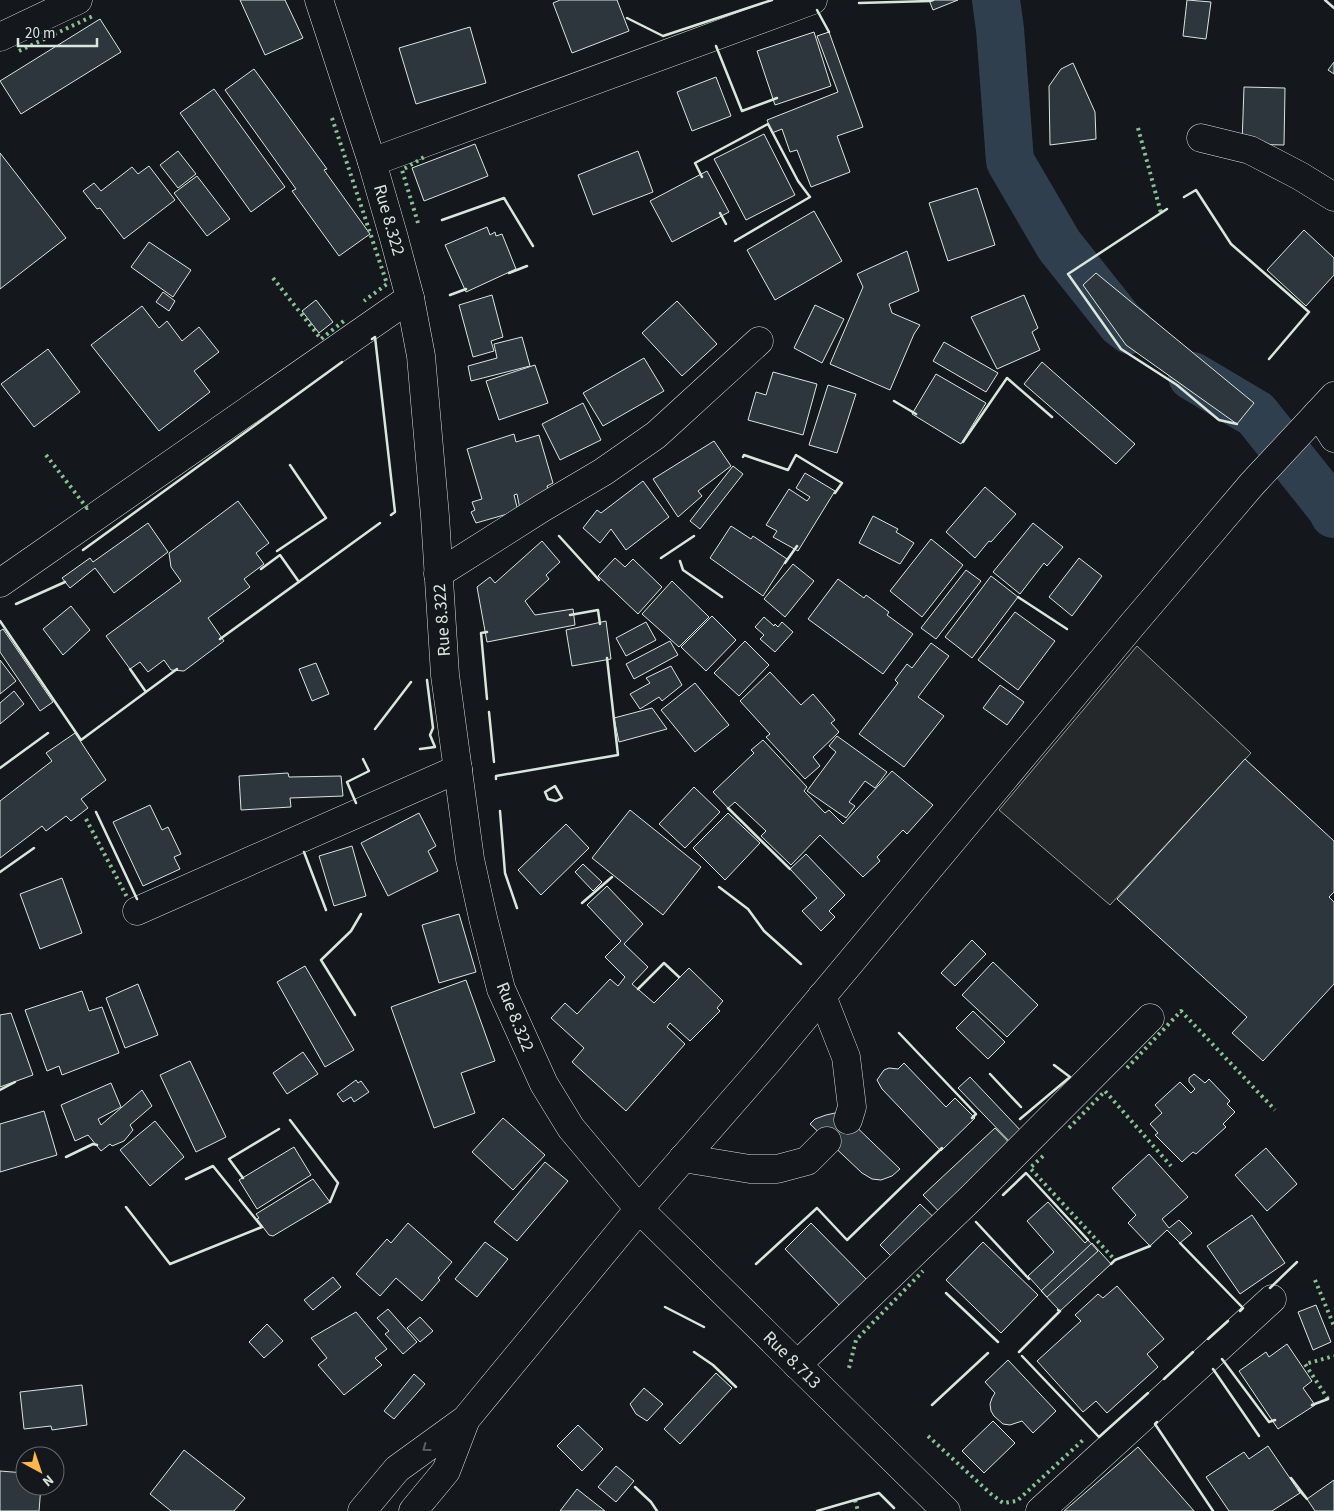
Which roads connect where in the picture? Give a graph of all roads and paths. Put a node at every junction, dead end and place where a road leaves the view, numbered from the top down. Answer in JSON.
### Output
{"nodes":[{"id":1,"x":78,"y":0,"type":"edge"},
{"id":2,"x":319,"y":0,"type":"edge"},
{"id":3,"x":813,"y":0,"type":"edge"},
{"id":4,"x":0,"y":37,"type":"edge"},
{"id":5,"x":1201,"y":138,"type":"dead end"},
{"id":6,"x":372,"y":162,"type":"junction"},
{"id":7,"x":1334,"y":197,"type":"edge"},
{"id":8,"x":410,"y":298,"type":"junction"},
{"id":9,"x":759,"y":341,"type":"dead end"},
{"id":10,"x":1326,"y":404,"type":"edge"},
{"id":11,"x":1334,"y":438,"type":"edge"},
{"id":12,"x":438,"y":574,"type":"junction"},
{"id":13,"x":0,"y":583,"type":"edge"},
{"id":14,"x":458,"y":769,"type":"junction"},
{"id":15,"x":137,"y":911,"type":"dead end"},
{"id":16,"x":822,"y":996,"type":"junction"},
{"id":17,"x":1150,"y":1018,"type":"dead end"},
{"id":18,"x":848,"y":1120,"type":"dead end"},
{"id":19,"x":827,"y":1141,"type":"dead end"},
{"id":20,"x":683,"y":1158,"type":"junction"},
{"id":21,"x":639,"y":1209,"type":"junction"},
{"id":22,"x":1272,"y":1299,"type":"dead end"},
{"id":23,"x":797,"y":1365,"type":"junction"},
{"id":24,"x":466,"y":1419,"type":"junction"},
{"id":25,"x":362,"y":1511,"type":"edge"},
{"id":26,"x":413,"y":1511,"type":"edge"},
{"id":27,"x":946,"y":1511,"type":"edge"},
{"id":28,"x":1040,"y":1511,"type":"edge"}],
"edges":[{"from":1,"to":4,"type":"main road"},
{"from":2,"to":6,"type":"main road","name":"Rue 8.322"},
{"from":3,"to":6,"type":"main road"},
{"from":5,"to":7,"type":"main road"},
{"from":6,"to":8,"type":"main road","name":"Rue 8.322"},
{"from":8,"to":12,"type":"main road","name":"Rue 8.322"},
{"from":8,"to":13,"type":"main road"},
{"from":9,"to":12,"type":"main road"},
{"from":10,"to":11,"type":"main road"},
{"from":10,"to":16,"type":"main road"},
{"from":12,"to":14,"type":"main road","name":"Rue 8.322"},
{"from":14,"to":15,"type":"main road"},
{"from":14,"to":21,"type":"main road","name":"Rue 8.322"},
{"from":16,"to":18,"type":"main road"},
{"from":16,"to":20,"type":"main road"},
{"from":17,"to":23,"type":"main road"},
{"from":19,"to":20,"type":"main road"},
{"from":20,"to":21,"type":"main road"},
{"from":21,"to":23,"type":"main road","name":"Rue 8.713"},
{"from":21,"to":24,"type":"main road"},
{"from":22,"to":28,"type":"main road"},
{"from":23,"to":27,"type":"main road","name":"Rue 8.713"},
{"from":24,"to":25,"type":"main road","one_way":true},
{"from":24,"to":26,"type":"main road"}]}
